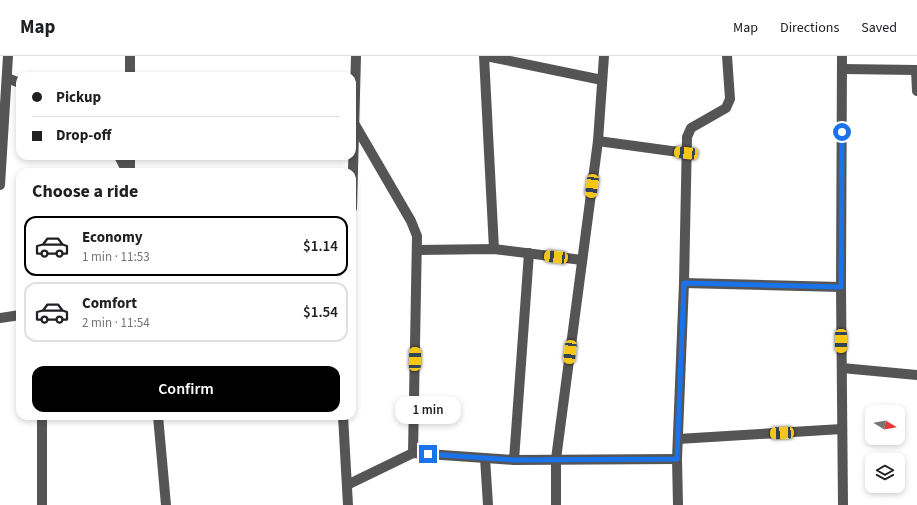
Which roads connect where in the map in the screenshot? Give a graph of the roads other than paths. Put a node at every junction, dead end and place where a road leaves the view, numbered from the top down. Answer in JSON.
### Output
{"nodes":[{"id":1,"x":8,"y":56,"type":"edge"},
{"id":2,"x":130,"y":56,"type":"edge"},
{"id":3,"x":356,"y":56,"type":"edge"},
{"id":4,"x":485,"y":56,"type":"edge"},
{"id":5,"x":604,"y":56,"type":"edge"},
{"id":6,"x":727,"y":56,"type":"edge"},
{"id":7,"x":842,"y":56,"type":"edge"},
{"id":8,"x":842,"y":69,"type":"junction"},
{"id":9,"x":917,"y":70,"type":"edge"},
{"id":10,"x":130,"y":72,"type":"edge"},
{"id":11,"x":356,"y":72,"type":"edge"},
{"id":12,"x":7,"y":78,"type":"junction"},
{"id":13,"x":602,"y":80,"type":"junction"},
{"id":14,"x":16,"y":82,"type":"edge"},
{"id":15,"x":917,"y":91,"type":"edge"},
{"id":16,"x":356,"y":127,"type":"edge"},
{"id":17,"x":598,"y":141,"type":"junction"},
{"id":18,"x":686,"y":153,"type":"junction"},
{"id":19,"x":0,"y":185,"type":"edge"},
{"id":20,"x":494,"y":249,"type":"junction"},
{"id":21,"x":418,"y":250,"type":"junction"},
{"id":22,"x":529,"y":253,"type":"junction"},
{"id":23,"x":582,"y":260,"type":"junction"},
{"id":24,"x":684,"y":283,"type":"junction"},
{"id":25,"x":841,"y":287,"type":"junction"},
{"id":26,"x":16,"y":316,"type":"edge"},
{"id":27,"x":0,"y":318,"type":"edge"},
{"id":28,"x":842,"y":368,"type":"junction"},
{"id":29,"x":917,"y":375,"type":"edge"},
{"id":30,"x":42,"y":420,"type":"edge"},
{"id":31,"x":158,"y":420,"type":"edge"},
{"id":32,"x":343,"y":420,"type":"edge"},
{"id":33,"x":842,"y":429,"type":"junction"},
{"id":34,"x":678,"y":439,"type":"junction"},
{"id":35,"x":413,"y":453,"type":"junction"},
{"id":36,"x":486,"y":458,"type":"junction"},
{"id":37,"x":677,"y":459,"type":"junction"},
{"id":38,"x":514,"y":460,"type":"junction"},
{"id":39,"x":556,"y":460,"type":"junction"},
{"id":40,"x":347,"y":485,"type":"junction"},
{"id":41,"x":42,"y":505,"type":"edge"},
{"id":42,"x":166,"y":505,"type":"edge"},
{"id":43,"x":348,"y":505,"type":"edge"},
{"id":44,"x":488,"y":505,"type":"edge"},
{"id":45,"x":556,"y":505,"type":"edge"},
{"id":46,"x":678,"y":505,"type":"edge"},
{"id":47,"x":843,"y":505,"type":"edge"}],
"edges":[{"from":1,"to":12,"type":"street"},
{"from":2,"to":10,"type":"street"},
{"from":3,"to":11,"type":"street"},
{"from":4,"to":13,"type":"street"},
{"from":4,"to":20,"type":"street"},
{"from":5,"to":13,"type":"street"},
{"from":6,"to":18,"type":"street"},
{"from":7,"to":8,"type":"street"},
{"from":8,"to":9,"type":"street"},
{"from":8,"to":25,"type":"street"},
{"from":9,"to":15,"type":"street"},
{"from":12,"to":14,"type":"street"},
{"from":12,"to":19,"type":"street"},
{"from":13,"to":17,"type":"street"},
{"from":16,"to":21,"type":"street"},
{"from":17,"to":18,"type":"street"},
{"from":17,"to":23,"type":"street"},
{"from":18,"to":24,"type":"street"},
{"from":20,"to":21,"type":"street"},
{"from":20,"to":22,"type":"street"},
{"from":21,"to":35,"type":"street"},
{"from":22,"to":23,"type":"street"},
{"from":22,"to":38,"type":"street"},
{"from":23,"to":39,"type":"street"},
{"from":24,"to":25,"type":"street"},
{"from":24,"to":34,"type":"street"},
{"from":25,"to":28,"type":"street"},
{"from":26,"to":27,"type":"street"},
{"from":28,"to":29,"type":"street"},
{"from":28,"to":33,"type":"street"},
{"from":30,"to":41,"type":"street"},
{"from":31,"to":42,"type":"street"},
{"from":32,"to":40,"type":"street"},
{"from":33,"to":34,"type":"street"},
{"from":33,"to":47,"type":"street"},
{"from":34,"to":37,"type":"street"},
{"from":35,"to":36,"type":"street"},
{"from":35,"to":40,"type":"street"},
{"from":36,"to":38,"type":"street"},
{"from":36,"to":44,"type":"street"},
{"from":37,"to":39,"type":"street"},
{"from":37,"to":46,"type":"street"},
{"from":38,"to":39,"type":"street"},
{"from":39,"to":45,"type":"street"},
{"from":40,"to":43,"type":"street"}]}
